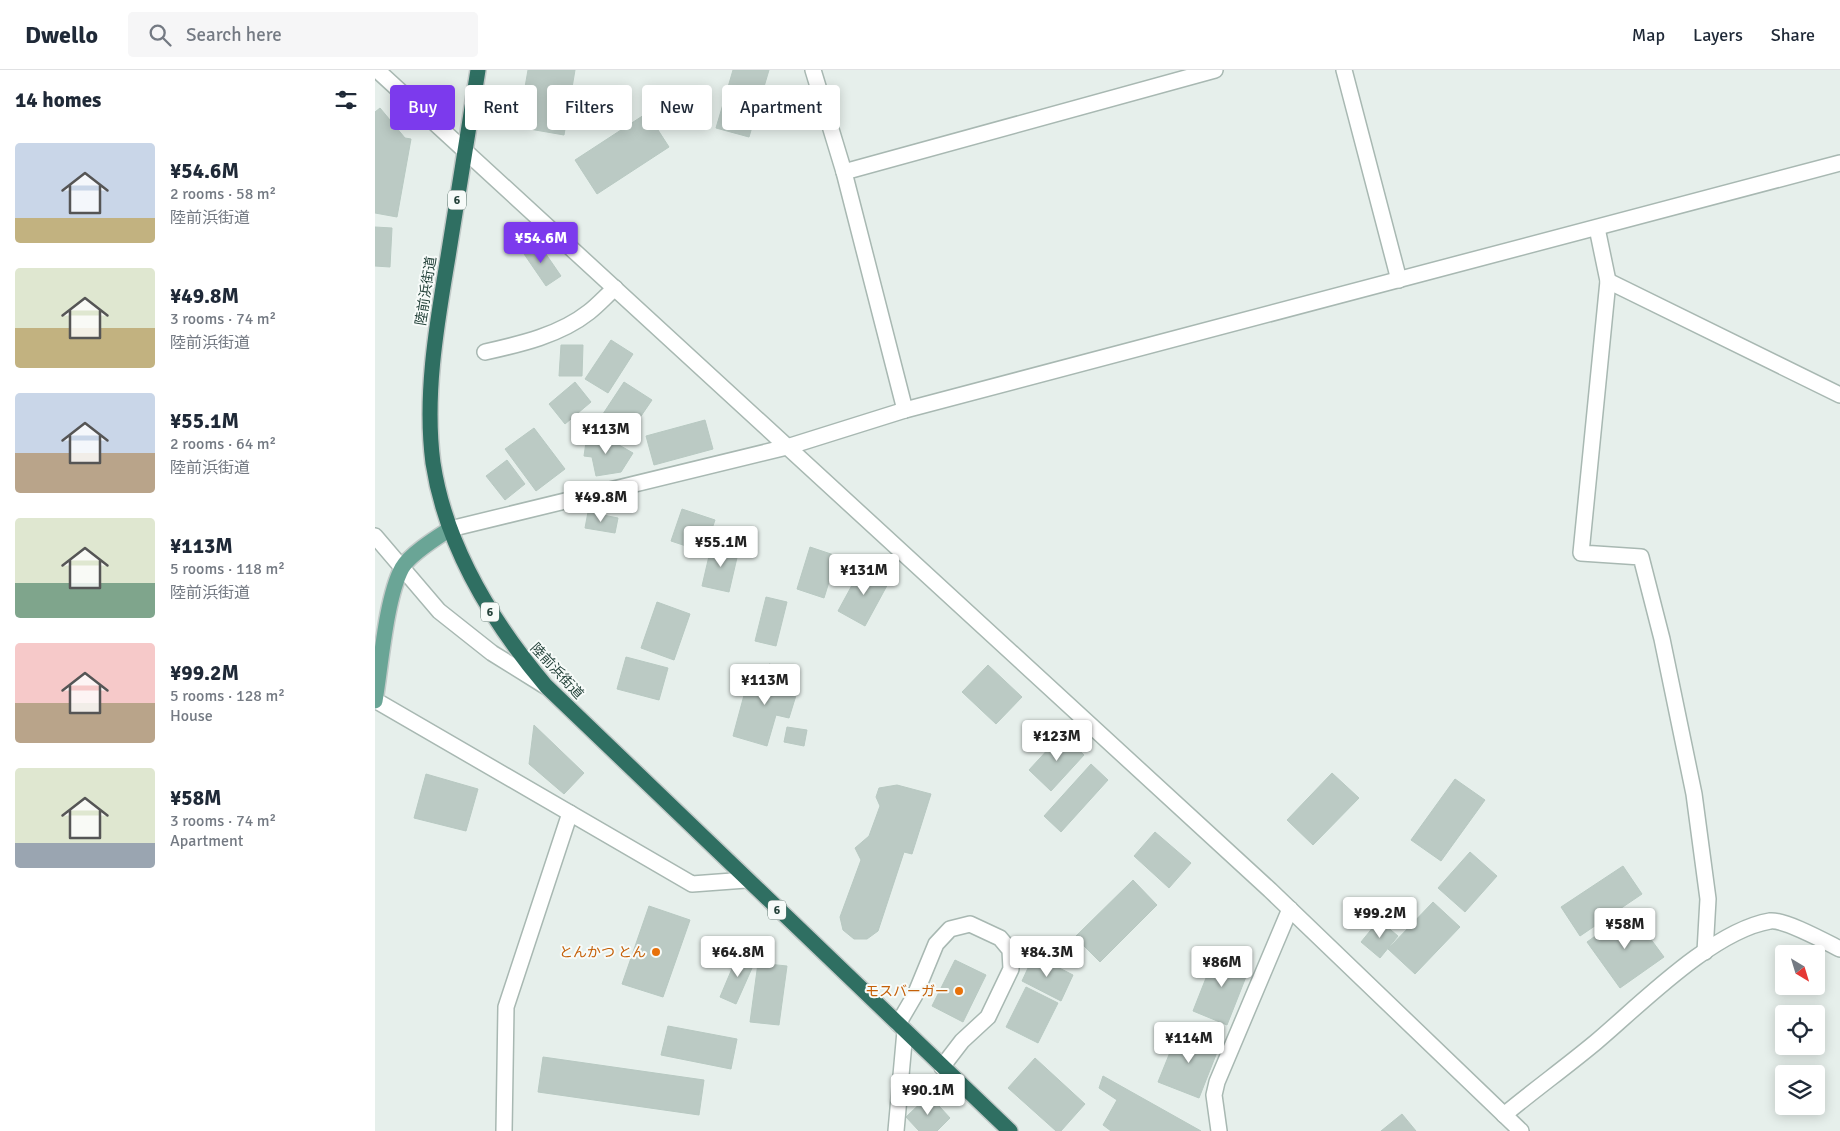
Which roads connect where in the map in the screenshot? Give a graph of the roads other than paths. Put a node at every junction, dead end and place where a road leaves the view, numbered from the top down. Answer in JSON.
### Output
{"nodes":[{"id":1,"x":377,"y":70,"type":"edge"},
{"id":2,"x":478,"y":70,"type":"edge"},
{"id":3,"x":813,"y":70,"type":"edge"},
{"id":4,"x":1215,"y":70,"type":"edge"},
{"id":5,"x":1343,"y":70,"type":"edge"},
{"id":6,"x":465,"y":150,"type":"junction"},
{"id":7,"x":1840,"y":163,"type":"edge"},
{"id":8,"x":844,"y":172,"type":"junction"},
{"id":9,"x":1597,"y":228,"type":"junction"},
{"id":10,"x":1399,"y":280,"type":"junction"},
{"id":11,"x":1608,"y":281,"type":"junction"},
{"id":12,"x":615,"y":288,"type":"junction"},
{"id":13,"x":485,"y":352,"type":"dead end"},
{"id":14,"x":1840,"y":395,"type":"edge"},
{"id":15,"x":905,"y":410,"type":"junction"},
{"id":16,"x":787,"y":447,"type":"junction"},
{"id":17,"x":450,"y":529,"type":"junction"},
{"id":18,"x":375,"y":536,"type":"edge"},
{"id":19,"x":403,"y":567,"type":"junction"},
{"id":20,"x":546,"y":686,"type":"junction"},
{"id":21,"x":375,"y":700,"type":"edge"},
{"id":22,"x":570,"y":813,"type":"junction"},
{"id":23,"x":746,"y":880,"type":"junction"},
{"id":24,"x":1290,"y":909,"type":"junction"},
{"id":25,"x":1840,"y":949,"type":"edge"},
{"id":26,"x":1705,"y":952,"type":"junction"},
{"id":27,"x":901,"y":1028,"type":"junction"},
{"id":28,"x":942,"y":1067,"type":"junction"},
{"id":29,"x":1503,"y":1115,"type":"junction"},
{"id":30,"x":504,"y":1131,"type":"edge"},
{"id":31,"x":895,"y":1131,"type":"edge"},
{"id":32,"x":1010,"y":1131,"type":"edge"},
{"id":33,"x":1219,"y":1131,"type":"edge"},
{"id":34,"x":1521,"y":1131,"type":"edge"}],
"edges":[{"from":1,"to":6,"type":"street"},
{"from":2,"to":6,"type":"highway","name":"陸前浜街道","number":"6"},
{"from":3,"to":8,"type":"street"},
{"from":4,"to":8,"type":"street"},
{"from":5,"to":10,"type":"street"},
{"from":6,"to":12,"type":"street"},
{"from":6,"to":17,"type":"highway","name":"陸前浜街道","number":"6"},
{"from":7,"to":9,"type":"street"},
{"from":8,"to":15,"type":"street"},
{"from":9,"to":10,"type":"street"},
{"from":9,"to":11,"type":"street"},
{"from":10,"to":15,"type":"street"},
{"from":11,"to":14,"type":"street"},
{"from":11,"to":26,"type":"street"},
{"from":12,"to":13,"type":"street"},
{"from":12,"to":16,"type":"street"},
{"from":15,"to":16,"type":"street"},
{"from":16,"to":17,"type":"street"},
{"from":16,"to":24,"type":"street"},
{"from":17,"to":19,"type":"main road"},
{"from":17,"to":20,"type":"highway","name":"陸前浜街道","number":"6"},
{"from":18,"to":19,"type":"street"},
{"from":19,"to":20,"type":"street"},
{"from":19,"to":21,"type":"main road"},
{"from":20,"to":23,"type":"highway","name":"陸前浜街道","number":"6"},
{"from":21,"to":22,"type":"street"},
{"from":22,"to":23,"type":"street"},
{"from":22,"to":30,"type":"street"},
{"from":23,"to":27,"type":"highway","name":"陸前浜街道","number":"6"},
{"from":24,"to":29,"type":"street"},
{"from":24,"to":33,"type":"street"},
{"from":25,"to":26,"type":"street"},
{"from":26,"to":29,"type":"street"},
{"from":27,"to":28,"type":"highway","name":"陸前浜街道","number":"6"},
{"from":27,"to":28,"type":"street"},
{"from":27,"to":31,"type":"street"},
{"from":28,"to":32,"type":"highway","name":"陸前浜街道","number":"6"},
{"from":29,"to":34,"type":"street"}]}
